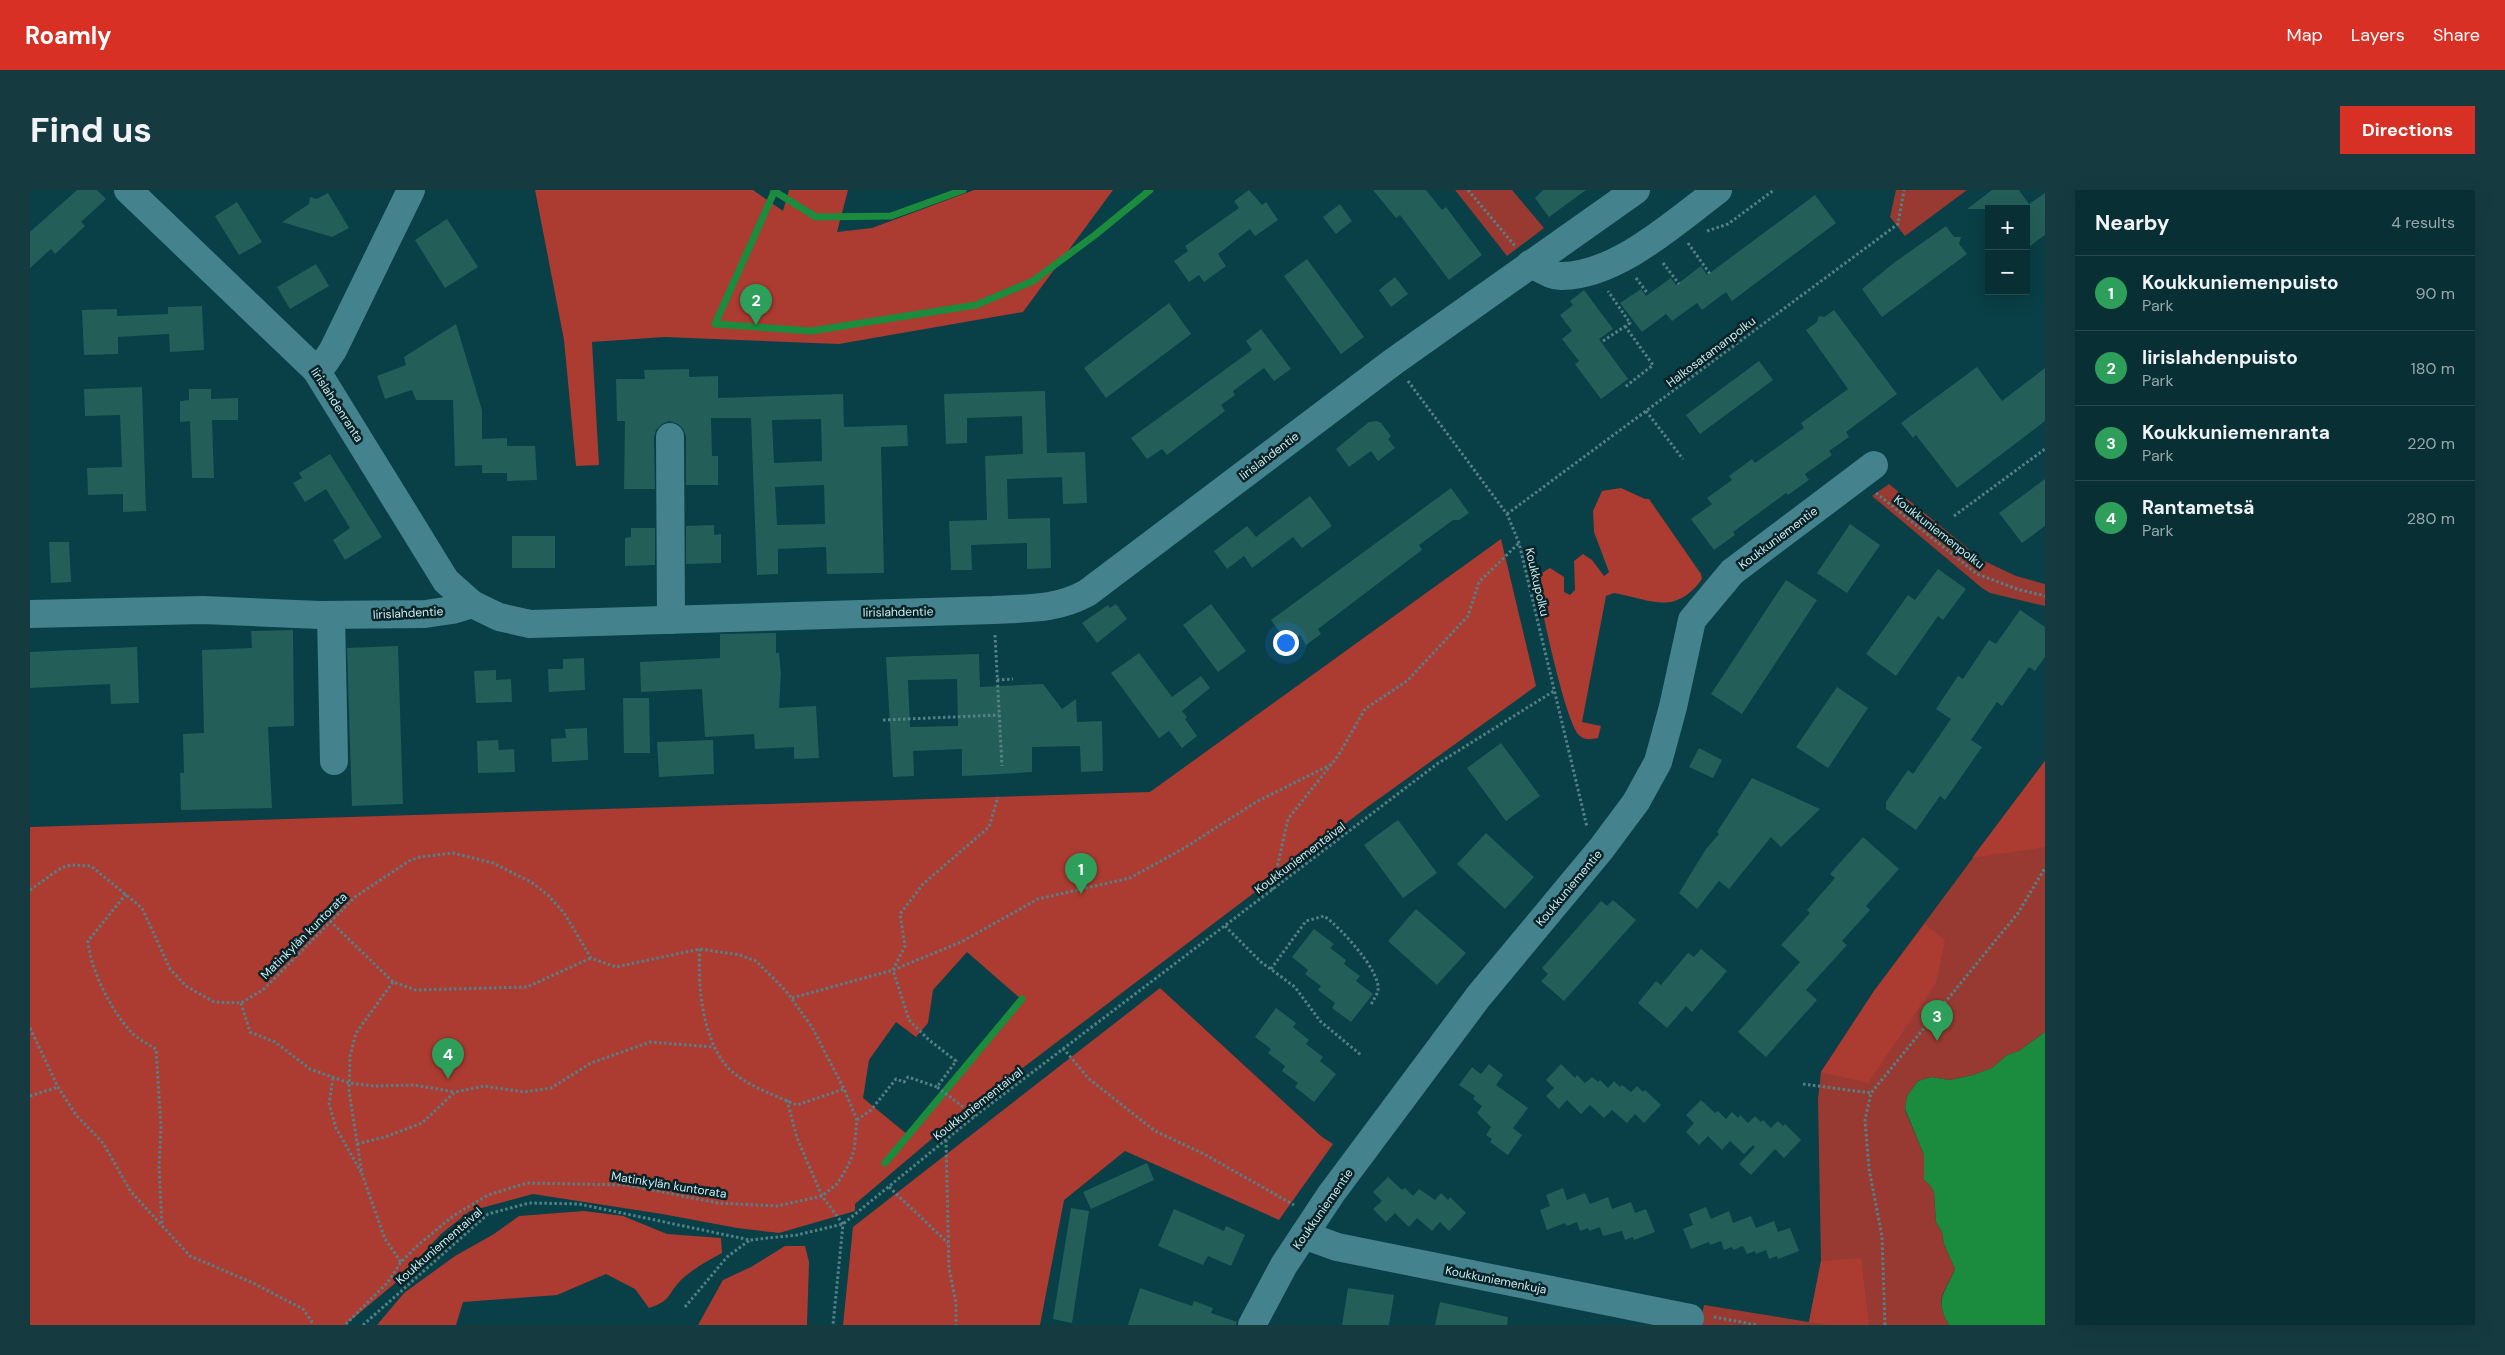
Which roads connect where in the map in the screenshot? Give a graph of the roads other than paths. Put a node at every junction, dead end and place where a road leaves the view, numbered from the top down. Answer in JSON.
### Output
{"nodes":[{"id":1,"x":128,"y":190,"type":"edge"},
{"id":2,"x":411,"y":190,"type":"edge"},
{"id":3,"x":1636,"y":190,"type":"edge"},
{"id":4,"x":1718,"y":190,"type":"edge"},
{"id":5,"x":1530,"y":264,"type":"junction"},
{"id":6,"x":316,"y":370,"type":"junction"},
{"id":7,"x":670,"y":436,"type":"dead end"},
{"id":8,"x":1866,"y":472,"type":"road end"},
{"id":9,"x":472,"y":604,"type":"junction"},
{"id":10,"x":30,"y":614,"type":"edge"},
{"id":11,"x":330,"y":615,"type":"junction"},
{"id":12,"x":671,"y":620,"type":"junction"},
{"id":13,"x":334,"y":761,"type":"dead end"},
{"id":14,"x":1304,"y":1235,"type":"junction"},
{"id":15,"x":1690,"y":1318,"type":"road end"},
{"id":16,"x":1252,"y":1325,"type":"edge"}],
"edges":[{"from":1,"to":6,"type":"street","name":"Iirislahdenranta"},
{"from":2,"to":6,"type":"street"},
{"from":3,"to":5,"type":"street","name":"Iirislahdentie"},
{"from":4,"to":5,"type":"street"},
{"from":5,"to":12,"type":"street","name":"Iirislahdentie"},
{"from":6,"to":9,"type":"street","name":"Iirislahdenranta"},
{"from":7,"to":12,"type":"street"},
{"from":8,"to":14,"type":"street","name":"Koukkuniementie"},
{"from":9,"to":11,"type":"street","name":"Iirislahdentie"},
{"from":9,"to":12,"type":"street","name":"Iirislahdentie"},
{"from":10,"to":11,"type":"street","name":"Iirislahdentie"},
{"from":11,"to":13,"type":"street"},
{"from":14,"to":15,"type":"street","name":"Koukkuniemenkuja"},
{"from":14,"to":16,"type":"street","name":"Koukkuniementie"}]}
